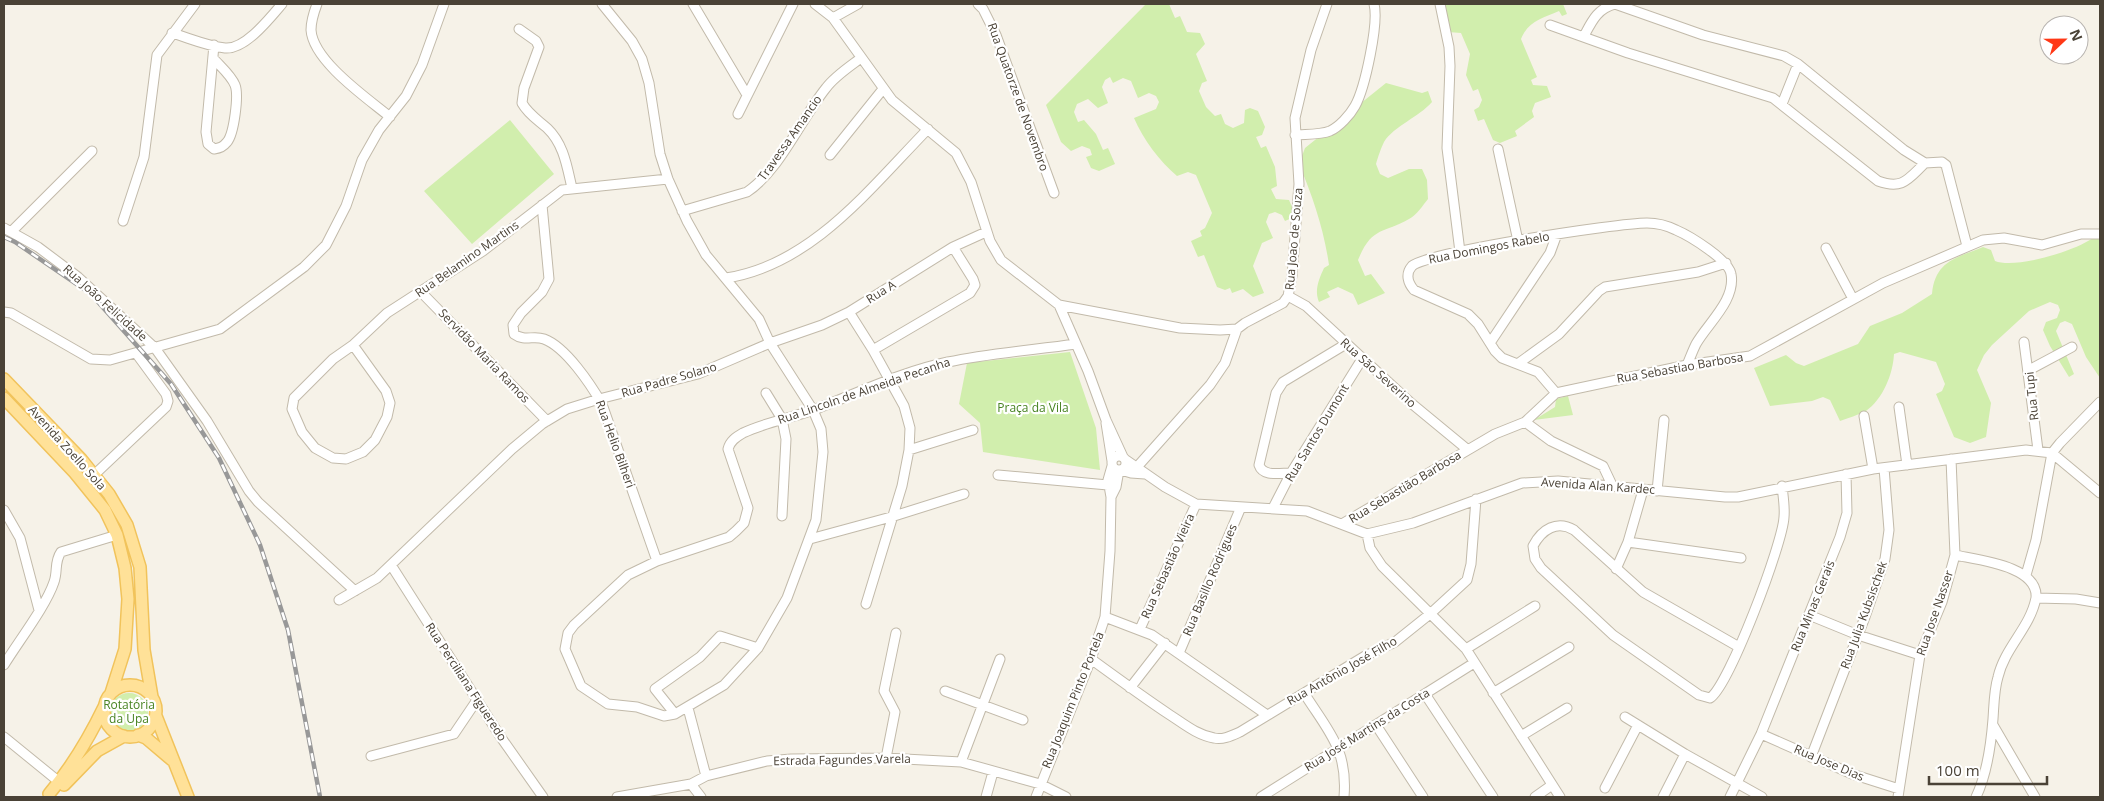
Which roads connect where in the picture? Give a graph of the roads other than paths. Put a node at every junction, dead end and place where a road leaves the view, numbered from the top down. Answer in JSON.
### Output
{"nodes":[{"id":1,"x":195,"y":4,"type":"edge"},
{"id":2,"x":282,"y":4,"type":"edge"},
{"id":3,"x":317,"y":4,"type":"edge"},
{"id":4,"x":444,"y":4,"type":"edge"},
{"id":5,"x":602,"y":4,"type":"edge"},
{"id":6,"x":692,"y":4,"type":"edge"},
{"id":7,"x":793,"y":4,"type":"edge"},
{"id":8,"x":815,"y":4,"type":"edge"},
{"id":9,"x":858,"y":4,"type":"edge"},
{"id":10,"x":978,"y":4,"type":"edge"},
{"id":11,"x":1327,"y":4,"type":"edge"},
{"id":12,"x":1374,"y":4,"type":"edge"},
{"id":13,"x":1440,"y":4,"type":"edge"},
{"id":14,"x":833,"y":18,"type":"junction"},
{"id":15,"x":1550,"y":25,"type":"dead end"},
{"id":16,"x":519,"y":29,"type":"dead end"},
{"id":17,"x":172,"y":33,"type":"junction"},
{"id":18,"x":1584,"y":36,"type":"junction"},
{"id":19,"x":214,"y":45,"type":"junction"},
{"id":20,"x":213,"y":58,"type":"junction"},
{"id":21,"x":861,"y":58,"type":"junction"},
{"id":22,"x":1798,"y":64,"type":"junction"},
{"id":23,"x":883,"y":89,"type":"junction"},
{"id":24,"x":747,"y":95,"type":"junction"},
{"id":25,"x":1782,"y":104,"type":"junction"},
{"id":26,"x":738,"y":114,"type":"dead end"},
{"id":27,"x":390,"y":117,"type":"junction"},
{"id":28,"x":928,"y":129,"type":"junction"},
{"id":29,"x":1295,"y":135,"type":"junction"},
{"id":30,"x":1498,"y":148,"type":"dead end"},
{"id":31,"x":92,"y":151,"type":"dead end"},
{"id":32,"x":830,"y":155,"type":"dead end"},
{"id":33,"x":1925,"y":163,"type":"junction"},
{"id":34,"x":668,"y":180,"type":"junction"},
{"id":35,"x":572,"y":188,"type":"junction"},
{"id":36,"x":1054,"y":193,"type":"dead end"},
{"id":37,"x":542,"y":205,"type":"junction"},
{"id":38,"x":682,"y":211,"type":"junction"},
{"id":39,"x":123,"y":221,"type":"dead end"},
{"id":40,"x":7,"y":230,"type":"edge"},
{"id":41,"x":986,"y":232,"type":"junction"},
{"id":42,"x":1557,"y":234,"type":"junction"},
{"id":43,"x":2100,"y":234,"type":"edge"},
{"id":44,"x":1518,"y":241,"type":"junction"},
{"id":45,"x":953,"y":246,"type":"junction"},
{"id":46,"x":1967,"y":246,"type":"junction"},
{"id":47,"x":1826,"y":248,"type":"dead end"},
{"id":48,"x":1460,"y":252,"type":"junction"},
{"id":49,"x":1728,"y":266,"type":"junction"},
{"id":50,"x":726,"y":278,"type":"junction"},
{"id":51,"x":420,"y":291,"type":"junction"},
{"id":52,"x":1288,"y":296,"type":"junction"},
{"id":53,"x":1853,"y":299,"type":"junction"},
{"id":54,"x":1059,"y":305,"type":"junction"},
{"id":55,"x":4,"y":312,"type":"edge"},
{"id":56,"x":849,"y":312,"type":"junction"},
{"id":57,"x":1237,"y":329,"type":"junction"},
{"id":58,"x":2024,"y":342,"type":"dead end"},
{"id":59,"x":770,"y":343,"type":"junction"},
{"id":60,"x":1490,"y":343,"type":"junction"},
{"id":61,"x":1076,"y":344,"type":"junction"},
{"id":62,"x":1346,"y":344,"type":"junction"},
{"id":63,"x":353,"y":345,"type":"junction"},
{"id":64,"x":2072,"y":347,"type":"dead end"},
{"id":65,"x":155,"y":348,"type":"junction"},
{"id":66,"x":873,"y":350,"type":"junction"},
{"id":67,"x":136,"y":353,"type":"junction"},
{"id":68,"x":1362,"y":359,"type":"junction"},
{"id":69,"x":1519,"y":363,"type":"junction"},
{"id":70,"x":1687,"y":365,"type":"junction"},
{"id":71,"x":2029,"y":370,"type":"junction"},
{"id":72,"x":4,"y":379,"type":"edge"},
{"id":73,"x":890,"y":380,"type":"junction"},
{"id":74,"x":766,"y":393,"type":"dead end"},
{"id":75,"x":1556,"y":393,"type":"junction"},
{"id":76,"x":4,"y":398,"type":"edge"},
{"id":77,"x":599,"y":399,"type":"junction"},
{"id":78,"x":2100,"y":402,"type":"edge"},
{"id":79,"x":1899,"y":407,"type":"dead end"},
{"id":80,"x":813,"y":410,"type":"junction"},
{"id":81,"x":1864,"y":416,"type":"dead end"},
{"id":82,"x":782,"y":419,"type":"junction"},
{"id":83,"x":1106,"y":420,"type":"junction"},
{"id":84,"x":1664,"y":420,"type":"dead end"},
{"id":85,"x":547,"y":421,"type":"junction"},
{"id":86,"x":1525,"y":422,"type":"junction"},
{"id":87,"x":973,"y":430,"type":"dead end"},
{"id":88,"x":909,"y":450,"type":"junction"},
{"id":89,"x":1468,"y":450,"type":"junction"},
{"id":90,"x":2038,"y":450,"type":"junction"},
{"id":91,"x":2052,"y":453,"type":"junction"},
{"id":92,"x":1124,"y":458,"type":"junction"},
{"id":93,"x":1951,"y":459,"type":"junction"},
{"id":94,"x":1907,"y":465,"type":"junction"},
{"id":95,"x":1116,"y":467,"type":"junction"},
{"id":96,"x":1137,"y":467,"type":"junction"},
{"id":97,"x":1884,"y":468,"type":"junction"},
{"id":98,"x":1873,"y":469,"type":"junction"},
{"id":99,"x":1291,"y":473,"type":"junction"},
{"id":100,"x":1145,"y":474,"type":"junction"},
{"id":101,"x":1846,"y":474,"type":"junction"},
{"id":102,"x":94,"y":475,"type":"junction"},
{"id":103,"x":998,"y":475,"type":"dead end"},
{"id":104,"x":1108,"y":485,"type":"junction"},
{"id":105,"x":1612,"y":486,"type":"junction"},
{"id":106,"x":1782,"y":486,"type":"junction"},
{"id":107,"x":2098,"y":487,"type":"edge"},
{"id":108,"x":1643,"y":490,"type":"junction"},
{"id":109,"x":1657,"y":491,"type":"junction"},
{"id":110,"x":964,"y":494,"type":"dead end"},
{"id":111,"x":1111,"y":497,"type":"junction"},
{"id":112,"x":1476,"y":499,"type":"junction"},
{"id":113,"x":1196,"y":504,"type":"junction"},
{"id":114,"x":1241,"y":507,"type":"junction"},
{"id":115,"x":1273,"y":508,"type":"junction"},
{"id":116,"x":4,"y":510,"type":"edge"},
{"id":117,"x":782,"y":516,"type":"dead end"},
{"id":118,"x":891,"y":517,"type":"junction"},
{"id":119,"x":1342,"y":524,"type":"junction"},
{"id":120,"x":1367,"y":534,"type":"junction"},
{"id":121,"x":117,"y":535,"type":"junction"},
{"id":122,"x":810,"y":539,"type":"junction"},
{"id":123,"x":1628,"y":542,"type":"junction"},
{"id":124,"x":1955,"y":555,"type":"junction"},
{"id":125,"x":1741,"y":558,"type":"dead end"},
{"id":126,"x":657,"y":561,"type":"junction"},
{"id":127,"x":391,"y":565,"type":"junction"},
{"id":128,"x":1616,"y":569,"type":"junction"},
{"id":129,"x":2026,"y":575,"type":"junction"},
{"id":130,"x":355,"y":591,"type":"junction"},
{"id":131,"x":2036,"y":598,"type":"junction"},
{"id":132,"x":339,"y":600,"type":"dead end"},
{"id":133,"x":2100,"y":603,"type":"edge"},
{"id":134,"x":866,"y":604,"type":"dead end"},
{"id":135,"x":1535,"y":606,"type":"dead end"},
{"id":136,"x":38,"y":610,"type":"junction"},
{"id":137,"x":1430,"y":614,"type":"junction"},
{"id":138,"x":1809,"y":615,"type":"junction"},
{"id":139,"x":1105,"y":618,"type":"junction"},
{"id":140,"x":1140,"y":629,"type":"junction"},
{"id":141,"x":896,"y":633,"type":"dead end"},
{"id":142,"x":1858,"y":635,"type":"junction"},
{"id":143,"x":1165,"y":644,"type":"junction"},
{"id":144,"x":1569,"y":647,"type":"dead end"},
{"id":145,"x":1739,"y":647,"type":"junction"},
{"id":146,"x":758,"y":648,"type":"junction"},
{"id":147,"x":1466,"y":649,"type":"junction"},
{"id":148,"x":1179,"y":653,"type":"junction"},
{"id":149,"x":1920,"y":655,"type":"junction"},
{"id":150,"x":1000,"y":659,"type":"dead end"},
{"id":151,"x":1091,"y":659,"type":"junction"},
{"id":152,"x":1474,"y":663,"type":"junction"},
{"id":153,"x":4,"y":666,"type":"edge"},
{"id":154,"x":1130,"y":688,"type":"junction"},
{"id":155,"x":945,"y":691,"type":"dead end"},
{"id":156,"x":111,"y":693,"type":"junction"},
{"id":157,"x":1304,"y":693,"type":"junction"},
{"id":158,"x":1493,"y":693,"type":"junction"},
{"id":159,"x":1425,"y":694,"type":"junction"},
{"id":160,"x":152,"y":697,"type":"junction"},
{"id":161,"x":477,"y":700,"type":"junction"},
{"id":162,"x":104,"y":706,"type":"junction"},
{"id":163,"x":982,"y":706,"type":"junction"},
{"id":164,"x":688,"y":708,"type":"junction"},
{"id":165,"x":1567,"y":708,"type":"dead end"},
{"id":166,"x":675,"y":714,"type":"junction"},
{"id":167,"x":1266,"y":715,"type":"junction"},
{"id":168,"x":156,"y":716,"type":"junction"},
{"id":169,"x":1624,"y":717,"type":"dead end"},
{"id":170,"x":1023,"y":720,"type":"dead end"},
{"id":171,"x":1376,"y":725,"type":"junction"},
{"id":172,"x":1638,"y":725,"type":"junction"},
{"id":173,"x":1993,"y":725,"type":"junction"},
{"id":174,"x":1762,"y":734,"type":"junction"},
{"id":175,"x":138,"y":735,"type":"junction"},
{"id":176,"x":124,"y":736,"type":"junction"},
{"id":177,"x":1521,"y":736,"type":"junction"},
{"id":178,"x":4,"y":737,"type":"edge"},
{"id":179,"x":1339,"y":747,"type":"junction"},
{"id":180,"x":1685,"y":754,"type":"junction"},
{"id":181,"x":371,"y":756,"type":"dead end"},
{"id":182,"x":1811,"y":757,"type":"junction"},
{"id":183,"x":886,"y":758,"type":"junction"},
{"id":184,"x":961,"y":762,"type":"junction"},
{"id":185,"x":175,"y":763,"type":"junction"},
{"id":186,"x":993,"y":772,"type":"junction"},
{"id":187,"x":706,"y":776,"type":"junction"},
{"id":188,"x":1737,"y":783,"type":"junction"},
{"id":189,"x":61,"y":784,"type":"junction"},
{"id":190,"x":691,"y":784,"type":"junction"},
{"id":191,"x":1040,"y":784,"type":"junction"},
{"id":192,"x":1552,"y":785,"type":"junction"},
{"id":193,"x":1605,"y":788,"type":"dead end"},
{"id":194,"x":1899,"y":793,"type":"edge"},
{"id":195,"x":47,"y":796,"type":"edge"},
{"id":196,"x":188,"y":797,"type":"edge"},
{"id":197,"x":543,"y":797,"type":"edge"},
{"id":198,"x":617,"y":797,"type":"edge"},
{"id":199,"x":701,"y":797,"type":"edge"},
{"id":200,"x":986,"y":797,"type":"edge"},
{"id":201,"x":1036,"y":797,"type":"edge"},
{"id":202,"x":1066,"y":797,"type":"edge"},
{"id":203,"x":1261,"y":797,"type":"edge"},
{"id":204,"x":1344,"y":797,"type":"edge"},
{"id":205,"x":1423,"y":797,"type":"edge"},
{"id":206,"x":1493,"y":797,"type":"edge"},
{"id":207,"x":1534,"y":797,"type":"edge"},
{"id":208,"x":1560,"y":797,"type":"edge"},
{"id":209,"x":1663,"y":797,"type":"edge"},
{"id":210,"x":1730,"y":797,"type":"edge"},
{"id":211,"x":1762,"y":797,"type":"edge"},
{"id":212,"x":1976,"y":797,"type":"edge"},
{"id":213,"x":2034,"y":797,"type":"edge"}],
"edges":[{"from":1,"to":17,"type":"street"},
{"from":2,"to":19,"type":"street"},
{"from":3,"to":27,"type":"street"},
{"from":4,"to":27,"type":"street"},
{"from":5,"to":34,"type":"street"},
{"from":6,"to":24,"type":"street"},
{"from":7,"to":24,"type":"street"},
{"from":8,"to":14,"type":"street"},
{"from":9,"to":14,"type":"street"},
{"from":10,"to":36,"type":"street","name":"Rua Quatorze de Novembro"},
{"from":11,"to":29,"type":"street","name":"Rua Joao de Souza"},
{"from":12,"to":29,"type":"street"},
{"from":13,"to":48,"type":"street"},
{"from":14,"to":21,"type":"street"},
{"from":15,"to":18,"type":"street"},
{"from":16,"to":35,"type":"street"},
{"from":17,"to":19,"type":"street"},
{"from":17,"to":39,"type":"street"},
{"from":18,"to":22,"type":"street"},
{"from":18,"to":25,"type":"street"},
{"from":19,"to":20,"type":"street"},
{"from":20,"to":20,"type":"street"},
{"from":21,"to":23,"type":"street"},
{"from":21,"to":38,"type":"street","name":"Travessa Amancio"},
{"from":22,"to":25,"type":"street"},
{"from":22,"to":33,"type":"street"},
{"from":23,"to":28,"type":"street"},
{"from":23,"to":32,"type":"street"},
{"from":24,"to":26,"type":"street"},
{"from":25,"to":33,"type":"street"},
{"from":27,"to":65,"type":"street"},
{"from":28,"to":41,"type":"street"},
{"from":28,"to":50,"type":"street"},
{"from":29,"to":52,"type":"street","name":"Rua Joao de Souza"},
{"from":30,"to":44,"type":"street"},
{"from":31,"to":40,"type":"street"},
{"from":33,"to":46,"type":"street"},
{"from":34,"to":35,"type":"street","name":"Rua Belamino Martins"},
{"from":34,"to":38,"type":"street"},
{"from":35,"to":37,"type":"street","name":"Rua Belamino Martins"},
{"from":37,"to":51,"type":"street","name":"Rua Belamino Martins"},
{"from":37,"to":77,"type":"street","name":"Rua Helio Bilheri"},
{"from":38,"to":50,"type":"street"},
{"from":40,"to":65,"type":"street","name":"Rua João Felicidade"},
{"from":41,"to":45,"type":"street","name":"Rua A"},
{"from":41,"to":54,"type":"street"},
{"from":42,"to":44,"type":"street","name":"Rua Domingos Rabelo"},
{"from":42,"to":49,"type":"street","name":"Rua Domingos Rabelo"},
{"from":42,"to":60,"type":"street"},
{"from":43,"to":46,"type":"street","name":"Rua Sebastiao Barbosa"},
{"from":44,"to":48,"type":"street","name":"Rua Domingos Rabelo"},
{"from":45,"to":56,"type":"street","name":"Rua A"},
{"from":45,"to":66,"type":"street"},
{"from":46,"to":53,"type":"street","name":"Rua Sebastiao Barbosa"},
{"from":47,"to":53,"type":"street"},
{"from":48,"to":60,"type":"street","name":"Rua Domingos Rabelo"},
{"from":49,"to":69,"type":"street"},
{"from":49,"to":70,"type":"street"},
{"from":50,"to":59,"type":"street"},
{"from":51,"to":63,"type":"street","name":"Rua Belamino Martins"},
{"from":51,"to":85,"type":"street","name":"Servidão Maria Ramos"},
{"from":52,"to":57,"type":"street","name":"Rua Joao de Souza"},
{"from":52,"to":62,"type":"street","name":"Rua São Severino"},
{"from":53,"to":70,"type":"street","name":"Rua Sebastiao Barbosa"},
{"from":54,"to":57,"type":"street","name":"Rua Joao de Souza"},
{"from":54,"to":61,"type":"street"},
{"from":55,"to":67,"type":"street"},
{"from":56,"to":59,"type":"street","name":"Rua A"},
{"from":56,"to":66,"type":"street"},
{"from":57,"to":96,"type":"street"},
{"from":58,"to":71,"type":"street","name":"Rua Tupi"},
{"from":59,"to":77,"type":"street","name":"Rua Padre Solano"},
{"from":59,"to":80,"type":"street"},
{"from":60,"to":69,"type":"street","name":"Rua Domingos Rabelo"},
{"from":61,"to":73,"type":"street","name":"Rua Lincoln de Almeida Pecanha"},
{"from":61,"to":83,"type":"street"},
{"from":62,"to":68,"type":"street","name":"Rua São Severino"},
{"from":62,"to":99,"type":"street"},
{"from":63,"to":63,"type":"street"},
{"from":64,"to":71,"type":"street"},
{"from":65,"to":67,"type":"street"},
{"from":65,"to":130,"type":"street","name":"Rua João Felicidade"},
{"from":66,"to":73,"type":"street"},
{"from":67,"to":102,"type":"street"},
{"from":68,"to":89,"type":"street","name":"Rua São Severino"},
{"from":68,"to":99,"type":"street","name":"Rua Santos Dumont"},
{"from":69,"to":75,"type":"street","name":"Rua Domingos Rabelo"},
{"from":70,"to":75,"type":"street","name":"Rua Sebastiao Barbosa"},
{"from":71,"to":90,"type":"street","name":"Rua Tupi"},
{"from":72,"to":102,"type":"main road","name":"Avenida Zoello Sola"},
{"from":73,"to":80,"type":"street","name":"Rua Lincoln de Almeida Pecanha"},
{"from":73,"to":88,"type":"street"},
{"from":74,"to":82,"type":"street"},
{"from":75,"to":86,"type":"street"},
{"from":76,"to":121,"type":"main road","name":"Avenida Zoello Sola"},
{"from":77,"to":85,"type":"street","name":"Rua Padre Solano"},
{"from":77,"to":126,"type":"street","name":"Rua Helio Bilheri"},
{"from":78,"to":91,"type":"street"},
{"from":79,"to":94,"type":"street"},
{"from":80,"to":82,"type":"street","name":"Rua Lincoln de Almeida Pecanha"},
{"from":80,"to":122,"type":"street"},
{"from":81,"to":98,"type":"street"},
{"from":82,"to":117,"type":"street"},
{"from":82,"to":126,"type":"street","name":"Rua Lincoln de Almeida Pecanha"},
{"from":83,"to":92,"type":"street"},
{"from":83,"to":95,"type":"street"},
{"from":84,"to":109,"type":"street"},
{"from":85,"to":127,"type":"street","name":"Rua Padre Solano"},
{"from":86,"to":89,"type":"street"},
{"from":86,"to":105,"type":"street"},
{"from":87,"to":88,"type":"street"},
{"from":88,"to":118,"type":"street"},
{"from":89,"to":119,"type":"street","name":"Rua Sebastião Barbosa"},
{"from":90,"to":91,"type":"street","name":"Avenida Alan Kardec"},
{"from":90,"to":93,"type":"street","name":"Avenida Alan Kardec"},
{"from":91,"to":107,"type":"street"},
{"from":91,"to":129,"type":"street"},
{"from":92,"to":95,"type":"street"},
{"from":92,"to":95,"type":"street"},
{"from":92,"to":96,"type":"street"},
{"from":93,"to":94,"type":"street","name":"Avenida Alan Kardec"},
{"from":93,"to":124,"type":"street","name":"Rua Jose Nasser"},
{"from":94,"to":97,"type":"street","name":"Avenida Alan Kardec"},
{"from":95,"to":100,"type":"street"},
{"from":95,"to":104,"type":"street","name":"Rua Joaquim Pinto Portela"},
{"from":95,"to":111,"type":"street","name":"Rua Joaquim Pinto Portela"},
{"from":96,"to":100,"type":"street"},
{"from":97,"to":98,"type":"street","name":"Avenida Alan Kardec"},
{"from":97,"to":142,"type":"street","name":"Rua Julia Kubsischek"},
{"from":98,"to":101,"type":"street","name":"Avenida Alan Kardec"},
{"from":99,"to":115,"type":"street","name":"Rua Santos Dumont"},
{"from":100,"to":113,"type":"street"},
{"from":101,"to":106,"type":"street","name":"Avenida Alan Kardec"},
{"from":101,"to":138,"type":"street","name":"Rua Minas Gerais"},
{"from":102,"to":160,"type":"main road","name":"Avenida Zoello Sola"},
{"from":103,"to":104,"type":"street"},
{"from":104,"to":111,"type":"street","name":"Rua Joaquim Pinto Portela"},
{"from":105,"to":108,"type":"street","name":"Avenida Alan Kardec"},
{"from":105,"to":112,"type":"street","name":"Avenida Alan Kardec"},
{"from":106,"to":109,"type":"street","name":"Avenida Alan Kardec"},
{"from":106,"to":145,"type":"street"},
{"from":108,"to":109,"type":"street","name":"Avenida Alan Kardec"},
{"from":108,"to":123,"type":"street"},
{"from":110,"to":118,"type":"street"},
{"from":111,"to":139,"type":"street","name":"Rua Joaquim Pinto Portela"},
{"from":112,"to":120,"type":"street","name":"Avenida Alan Kardec"},
{"from":112,"to":137,"type":"street","name":"Rua Antônio José Filho"},
{"from":113,"to":114,"type":"street"},
{"from":113,"to":140,"type":"street","name":"Rua Sebastião Vieira"},
{"from":114,"to":115,"type":"street"},
{"from":114,"to":148,"type":"street","name":"Rua Basillo Rodrigues"},
{"from":115,"to":119,"type":"street"},
{"from":116,"to":136,"type":"street"},
{"from":118,"to":122,"type":"street"},
{"from":118,"to":134,"type":"street"},
{"from":119,"to":120,"type":"street"},
{"from":120,"to":137,"type":"street"},
{"from":121,"to":136,"type":"street"},
{"from":121,"to":156,"type":"main road","name":"Avenida Zoello Sola"},
{"from":122,"to":146,"type":"street"},
{"from":123,"to":125,"type":"street"},
{"from":123,"to":128,"type":"street"},
{"from":124,"to":129,"type":"street"},
{"from":124,"to":149,"type":"street","name":"Rua Jose Nasser"},
{"from":126,"to":166,"type":"street"},
{"from":127,"to":130,"type":"street","name":"Rua Padre Solano"},
{"from":127,"to":161,"type":"street","name":"Rua Perciliana Figueredo"},
{"from":128,"to":145,"type":"street"},
{"from":128,"to":145,"type":"street"},
{"from":129,"to":131,"type":"street"},
{"from":130,"to":132,"type":"street","name":"Rua Padre Solano"},
{"from":131,"to":133,"type":"street"},
{"from":131,"to":173,"type":"street"},
{"from":135,"to":147,"type":"street"},
{"from":136,"to":153,"type":"street"},
{"from":137,"to":147,"type":"street"},
{"from":137,"to":157,"type":"street","name":"Rua Antônio José Filho"},
{"from":138,"to":142,"type":"street"},
{"from":138,"to":174,"type":"street","name":"Rua Minas Gerais"},
{"from":139,"to":140,"type":"street"},
{"from":139,"to":151,"type":"street","name":"Rua Joaquim Pinto Portela"},
{"from":140,"to":143,"type":"street"},
{"from":141,"to":183,"type":"street"},
{"from":142,"to":149,"type":"street"},
{"from":142,"to":182,"type":"street","name":"Rua Julia Kubsischek"},
{"from":143,"to":148,"type":"street"},
{"from":143,"to":154,"type":"street"},
{"from":144,"to":158,"type":"street"},
{"from":146,"to":164,"type":"street"},
{"from":146,"to":166,"type":"street"},
{"from":147,"to":152,"type":"street"},
{"from":148,"to":167,"type":"street"},
{"from":149,"to":194,"type":"street","name":"Rua Jose Nasser"},
{"from":150,"to":163,"type":"street"},
{"from":151,"to":154,"type":"street","name":"Rua Antônio José Filho"},
{"from":151,"to":191,"type":"street","name":"Rua Joaquim Pinto Portela"},
{"from":152,"to":158,"type":"street"},
{"from":152,"to":159,"type":"street","name":"Rua José Martins da Costa"},
{"from":154,"to":167,"type":"street","name":"Rua Antônio José Filho"},
{"from":155,"to":163,"type":"street"},
{"from":156,"to":160,"type":"main road"},
{"from":156,"to":162,"type":"main road"},
{"from":157,"to":167,"type":"street","name":"Rua Antônio José Filho"},
{"from":157,"to":179,"type":"street"},
{"from":158,"to":177,"type":"street"},
{"from":159,"to":171,"type":"street","name":"Rua José Martins da Costa"},
{"from":159,"to":206,"type":"street"},
{"from":160,"to":168,"type":"main road"},
{"from":161,"to":181,"type":"street"},
{"from":161,"to":197,"type":"street","name":"Rua Perciliana Figueredo"},
{"from":162,"to":176,"type":"main road"},
{"from":162,"to":189,"type":"main road"},
{"from":163,"to":170,"type":"street"},
{"from":163,"to":184,"type":"street"},
{"from":164,"to":166,"type":"street"},
{"from":164,"to":187,"type":"street"},
{"from":165,"to":177,"type":"street"},
{"from":168,"to":175,"type":"main road"},
{"from":168,"to":185,"type":"main road"},
{"from":169,"to":172,"type":"street"},
{"from":171,"to":179,"type":"street","name":"Rua José Martins da Costa"},
{"from":171,"to":205,"type":"street"},
{"from":172,"to":180,"type":"street"},
{"from":172,"to":193,"type":"street"},
{"from":173,"to":212,"type":"street"},
{"from":173,"to":213,"type":"street"},
{"from":174,"to":182,"type":"street","name":"Rua Jose Dias"},
{"from":174,"to":188,"type":"street","name":"Rua Minas Gerais"},
{"from":175,"to":176,"type":"main road"},
{"from":175,"to":185,"type":"main road"},
{"from":176,"to":189,"type":"main road"},
{"from":177,"to":192,"type":"street"},
{"from":178,"to":189,"type":"street"},
{"from":179,"to":203,"type":"street","name":"Rua José Martins da Costa"},
{"from":179,"to":204,"type":"street"},
{"from":180,"to":188,"type":"street"},
{"from":180,"to":209,"type":"street"},
{"from":182,"to":194,"type":"street","name":"Rua Jose Dias"},
{"from":183,"to":184,"type":"street","name":"Estrada Fagundes Varela"},
{"from":183,"to":187,"type":"street","name":"Estrada Fagundes Varela"},
{"from":184,"to":186,"type":"street","name":"Estrada Fagundes Varela"},
{"from":185,"to":196,"type":"main road"},
{"from":186,"to":191,"type":"street","name":"Estrada Fagundes Varela"},
{"from":186,"to":200,"type":"street"},
{"from":187,"to":190,"type":"street","name":"Estrada Fagundes Varela"},
{"from":188,"to":210,"type":"street","name":"Rua Minas Gerais"},
{"from":188,"to":211,"type":"street"},
{"from":189,"to":195,"type":"main road"},
{"from":190,"to":198,"type":"street","name":"Estrada Fagundes Varela"},
{"from":190,"to":199,"type":"street"},
{"from":191,"to":201,"type":"street","name":"Rua Joaquim Pinto Portela"},
{"from":191,"to":202,"type":"street","name":"Estrada Fagundes Varela"},
{"from":192,"to":207,"type":"street"},
{"from":192,"to":208,"type":"street"}]}
